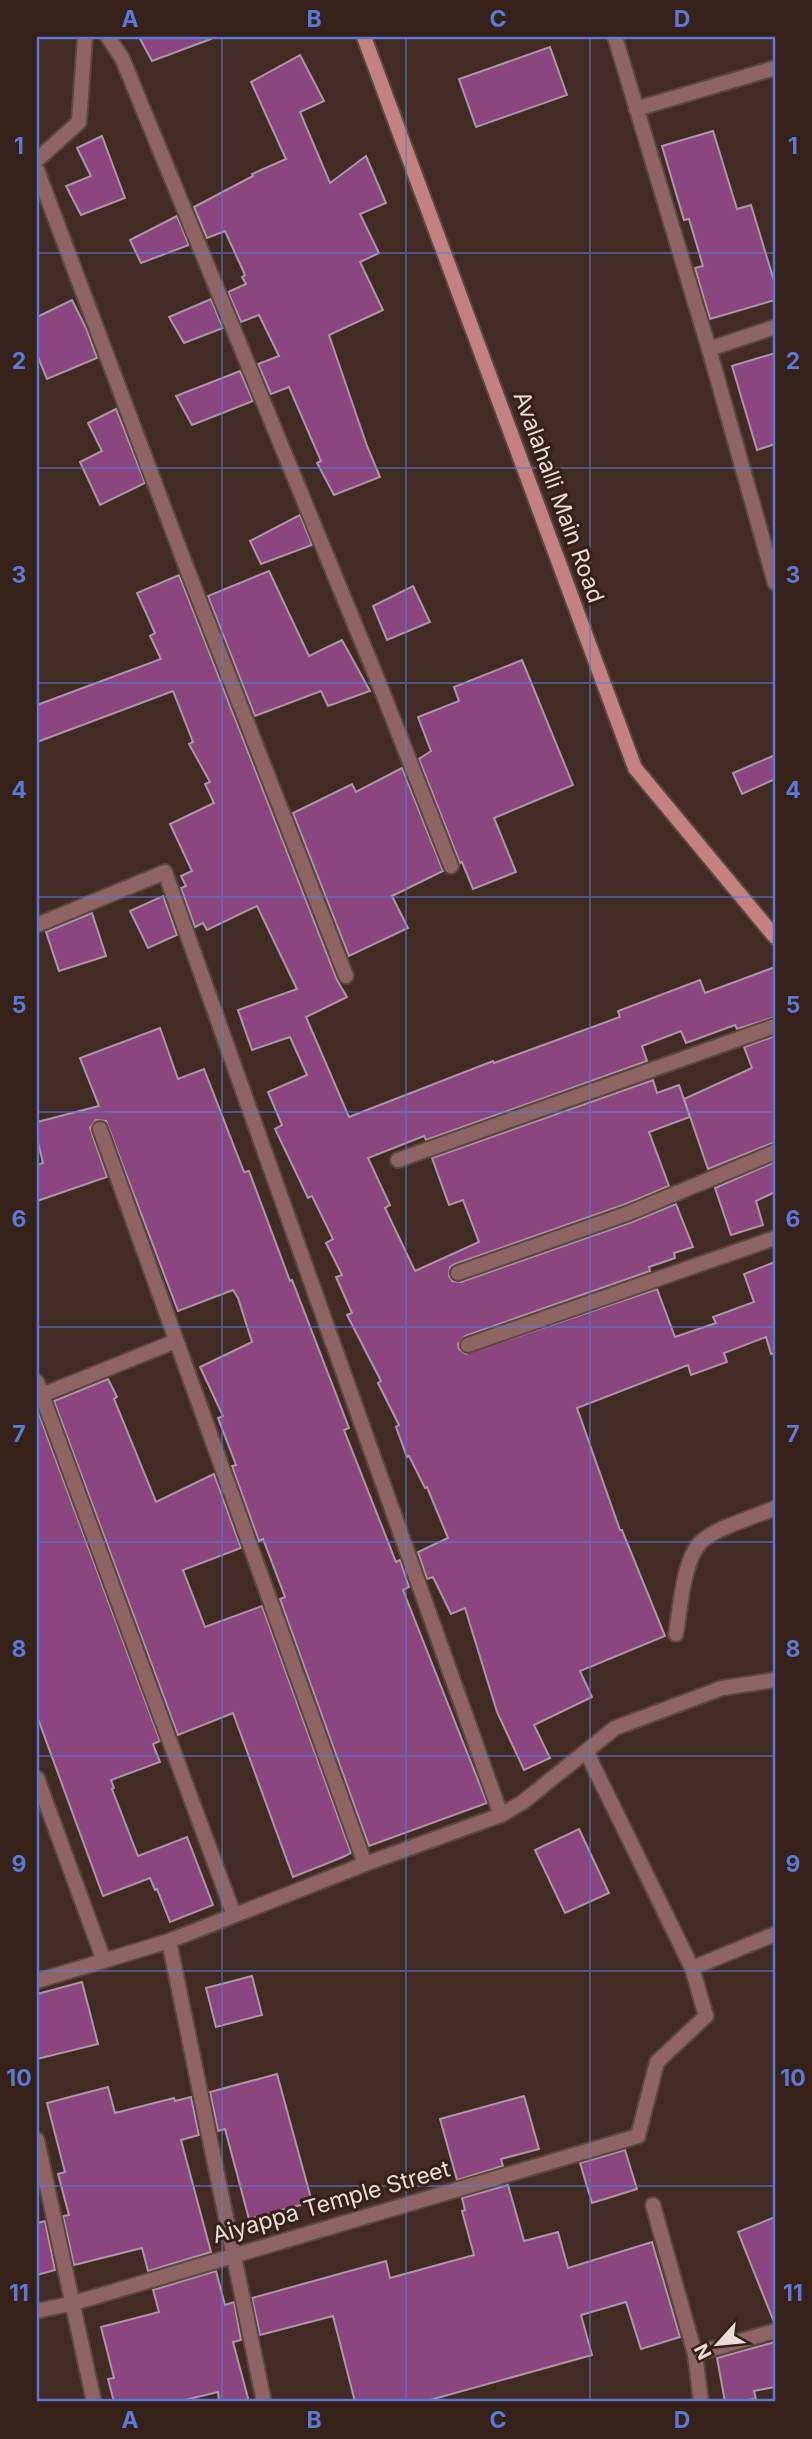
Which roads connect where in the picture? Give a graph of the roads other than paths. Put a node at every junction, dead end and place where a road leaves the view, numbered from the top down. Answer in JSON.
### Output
{"nodes":[{"id":1,"x":85,"y":37,"type":"edge"},
{"id":2,"x":108,"y":37,"type":"edge"},
{"id":3,"x":364,"y":37,"type":"edge"},
{"id":4,"x":615,"y":37,"type":"edge"},
{"id":5,"x":775,"y":68,"type":"edge"},
{"id":6,"x":636,"y":109,"type":"junction"},
{"id":7,"x":37,"y":160,"type":"edge"},
{"id":8,"x":37,"y":170,"type":"edge"},
{"id":9,"x":775,"y":327,"type":"edge"},
{"id":10,"x":709,"y":349,"type":"junction"},
{"id":11,"x":775,"y":583,"type":"edge"},
{"id":12,"x":451,"y":866,"type":"dead end"},
{"id":13,"x":769,"y":920,"type":"edge"},
{"id":14,"x":37,"y":925,"type":"edge"},
{"id":15,"x":775,"y":937,"type":"edge"},
{"id":16,"x":345,"y":976,"type":"dead end"},
{"id":17,"x":775,"y":1026,"type":"edge"},
{"id":18,"x":100,"y":1129,"type":"dead end"},
{"id":19,"x":775,"y":1152,"type":"edge"},
{"id":20,"x":398,"y":1160,"type":"dead end"},
{"id":21,"x":775,"y":1238,"type":"edge"},
{"id":22,"x":458,"y":1273,"type":"dead end"},
{"id":23,"x":176,"y":1341,"type":"junction"},
{"id":24,"x":468,"y":1345,"type":"dead end"},
{"id":25,"x":39,"y":1388,"type":"edge"},
{"id":26,"x":775,"y":1508,"type":"edge"},
{"id":27,"x":676,"y":1634,"type":"dead end"},
{"id":28,"x":775,"y":1680,"type":"edge"},
{"id":29,"x":586,"y":1751,"type":"junction"},
{"id":30,"x":37,"y":1778,"type":"edge"},
{"id":31,"x":501,"y":1815,"type":"junction"},
{"id":32,"x":365,"y":1864,"type":"junction"},
{"id":33,"x":234,"y":1915,"type":"junction"},
{"id":34,"x":775,"y":1934,"type":"edge"},
{"id":35,"x":169,"y":1941,"type":"junction"},
{"id":36,"x":104,"y":1961,"type":"junction"},
{"id":37,"x":692,"y":1968,"type":"junction"},
{"id":38,"x":37,"y":1981,"type":"edge"},
{"id":39,"x":37,"y":2140,"type":"edge"},
{"id":40,"x":653,"y":2204,"type":"dead end"},
{"id":41,"x":233,"y":2254,"type":"junction"},
{"id":42,"x":74,"y":2303,"type":"junction"},
{"id":43,"x":37,"y":2311,"type":"edge"},
{"id":44,"x":775,"y":2330,"type":"edge"},
{"id":45,"x":695,"y":2354,"type":"junction"},
{"id":46,"x":94,"y":2402,"type":"edge"},
{"id":47,"x":264,"y":2402,"type":"edge"},
{"id":48,"x":701,"y":2402,"type":"edge"}],
"edges":[{"from":1,"to":7,"type":"street"},
{"from":2,"to":12,"type":"street"},
{"from":3,"to":13,"type":"main road","name":"Avalahalli Main Road"},
{"from":4,"to":6,"type":"street"},
{"from":5,"to":6,"type":"street"},
{"from":6,"to":10,"type":"street"},
{"from":8,"to":16,"type":"street"},
{"from":9,"to":10,"type":"street"},
{"from":10,"to":11,"type":"street"},
{"from":13,"to":15,"type":"main road","name":"Avalahalli Main Road"},
{"from":14,"to":31,"type":"street"},
{"from":17,"to":20,"type":"street"},
{"from":18,"to":23,"type":"street"},
{"from":19,"to":22,"type":"street"},
{"from":21,"to":24,"type":"street"},
{"from":23,"to":25,"type":"street"},
{"from":23,"to":32,"type":"street"},
{"from":25,"to":33,"type":"street"},
{"from":26,"to":27,"type":"street"},
{"from":28,"to":29,"type":"street"},
{"from":29,"to":31,"type":"street"},
{"from":29,"to":37,"type":"street"},
{"from":30,"to":36,"type":"street"},
{"from":31,"to":32,"type":"street"},
{"from":32,"to":33,"type":"street"},
{"from":33,"to":35,"type":"street"},
{"from":34,"to":37,"type":"street"},
{"from":35,"to":36,"type":"street"},
{"from":35,"to":41,"type":"street"},
{"from":36,"to":38,"type":"street"},
{"from":37,"to":41,"type":"street","name":"Aiyappa Temple Street"},
{"from":39,"to":42,"type":"street"},
{"from":40,"to":45,"type":"street"},
{"from":41,"to":42,"type":"street","name":"Aiyappa Temple Street"},
{"from":41,"to":47,"type":"street"},
{"from":42,"to":43,"type":"street","name":"Aiyappa Temple Street"},
{"from":42,"to":46,"type":"street"},
{"from":44,"to":45,"type":"street"},
{"from":45,"to":48,"type":"street"}]}
